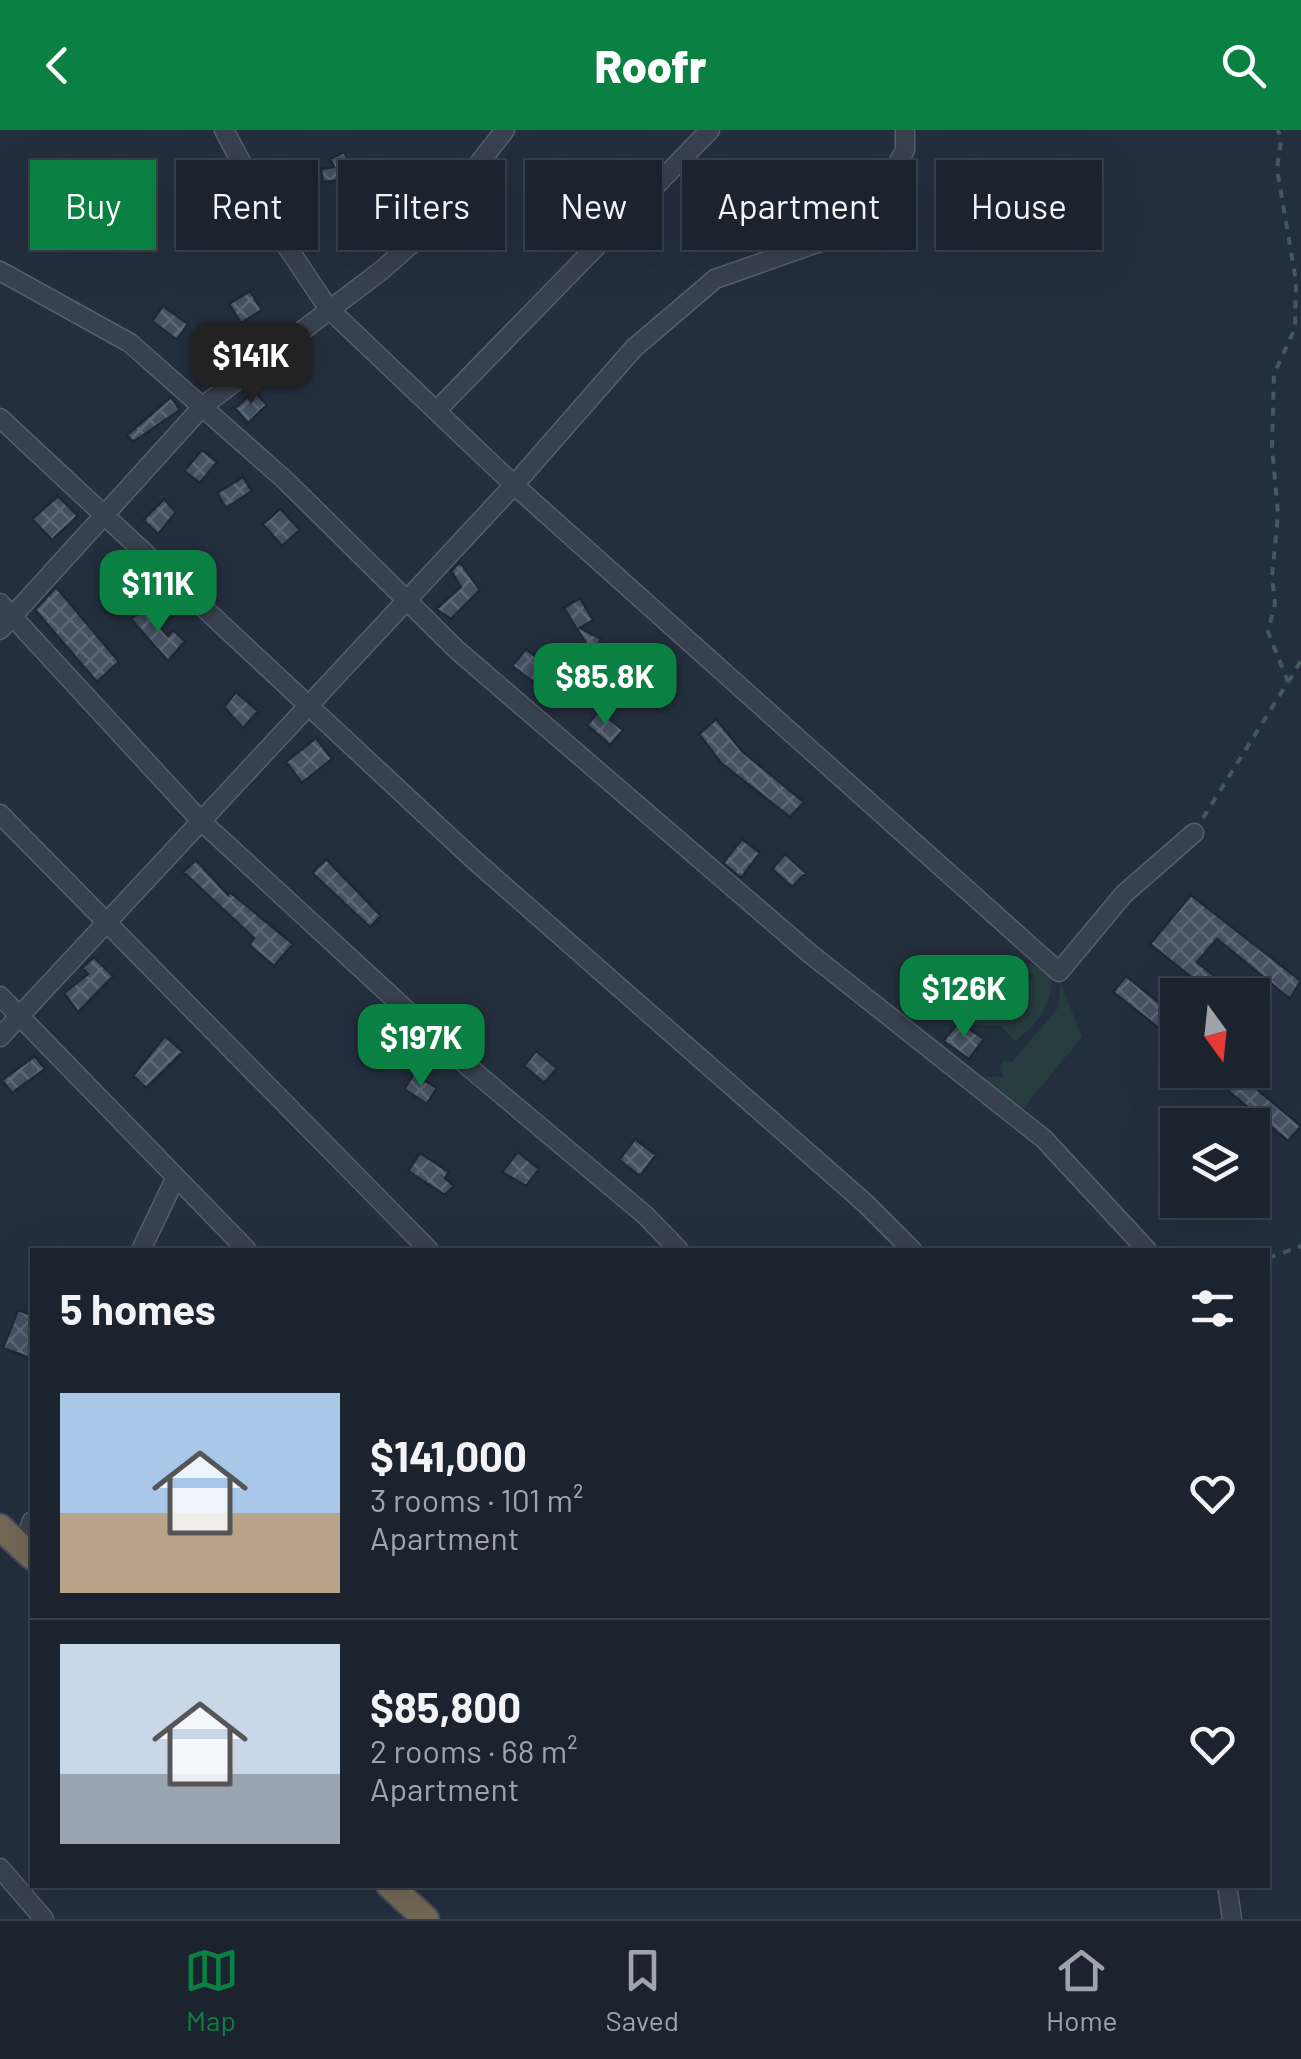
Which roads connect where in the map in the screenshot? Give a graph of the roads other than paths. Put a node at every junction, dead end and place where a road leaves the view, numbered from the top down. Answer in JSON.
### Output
{"nodes":[{"id":1,"x":224,"y":130,"type":"edge"},
{"id":2,"x":505,"y":130,"type":"edge"},
{"id":3,"x":710,"y":130,"type":"edge"},
{"id":4,"x":904,"y":130,"type":"edge"},
{"id":5,"x":0,"y":271,"type":"edge"},
{"id":6,"x":328,"y":308,"type":"junction"},
{"id":7,"x":204,"y":406,"type":"junction"},
{"id":8,"x":438,"y":410,"type":"junction"},
{"id":9,"x":0,"y":418,"type":"edge"},
{"id":10,"x":514,"y":486,"type":"junction"},
{"id":11,"x":103,"y":514,"type":"junction"},
{"id":12,"x":405,"y":598,"type":"junction"},
{"id":13,"x":4,"y":616,"type":"edge"},
{"id":14,"x":308,"y":704,"type":"junction"},
{"id":15,"x":0,"y":814,"type":"edge"},
{"id":16,"x":200,"y":820,"type":"junction"},
{"id":17,"x":1194,"y":833,"type":"road end"},
{"id":18,"x":105,"y":922,"type":"junction"},
{"id":19,"x":0,"y":996,"type":"edge"},
{"id":20,"x":19,"y":1016,"type":"junction"},
{"id":21,"x":0,"y":1037,"type":"edge"},
{"id":22,"x":175,"y":1178,"type":"junction"},
{"id":23,"x":143,"y":1248,"type":"edge"},
{"id":24,"x":245,"y":1248,"type":"edge"},
{"id":25,"x":427,"y":1248,"type":"edge"},
{"id":26,"x":677,"y":1248,"type":"edge"},
{"id":27,"x":910,"y":1248,"type":"edge"},
{"id":28,"x":1145,"y":1248,"type":"edge"},
{"id":29,"x":0,"y":1528,"type":"edge"},
{"id":30,"x":27,"y":1552,"type":"edge"},
{"id":31,"x":0,"y":1868,"type":"edge"},
{"id":32,"x":392,"y":1888,"type":"edge"},
{"id":33,"x":1227,"y":1888,"type":"edge"},
{"id":34,"x":44,"y":1919,"type":"edge"},
{"id":35,"x":426,"y":1919,"type":"edge"},
{"id":36,"x":1232,"y":1919,"type":"edge"}],
"edges":[{"from":1,"to":6,"type":"street"},
{"from":2,"to":6,"type":"street"},
{"from":3,"to":8,"type":"street"},
{"from":4,"to":10,"type":"street"},
{"from":5,"to":7,"type":"street"},
{"from":6,"to":7,"type":"street"},
{"from":6,"to":8,"type":"street"},
{"from":7,"to":11,"type":"street"},
{"from":7,"to":12,"type":"street"},
{"from":8,"to":10,"type":"street"},
{"from":9,"to":11,"type":"street"},
{"from":10,"to":12,"type":"street"},
{"from":10,"to":17,"type":"street"},
{"from":11,"to":13,"type":"street"},
{"from":11,"to":14,"type":"street"},
{"from":12,"to":14,"type":"street"},
{"from":12,"to":28,"type":"street"},
{"from":13,"to":16,"type":"street"},
{"from":14,"to":16,"type":"street"},
{"from":14,"to":27,"type":"street"},
{"from":15,"to":18,"type":"street"},
{"from":16,"to":18,"type":"street"},
{"from":16,"to":26,"type":"street"},
{"from":18,"to":20,"type":"street"},
{"from":18,"to":25,"type":"street"},
{"from":19,"to":20,"type":"street"},
{"from":20,"to":21,"type":"street"},
{"from":20,"to":22,"type":"street"},
{"from":22,"to":23,"type":"street"},
{"from":22,"to":24,"type":"street"},
{"from":29,"to":30,"type":"highway"},
{"from":31,"to":34,"type":"street"},
{"from":32,"to":35,"type":"highway"},
{"from":33,"to":36,"type":"street"}]}
